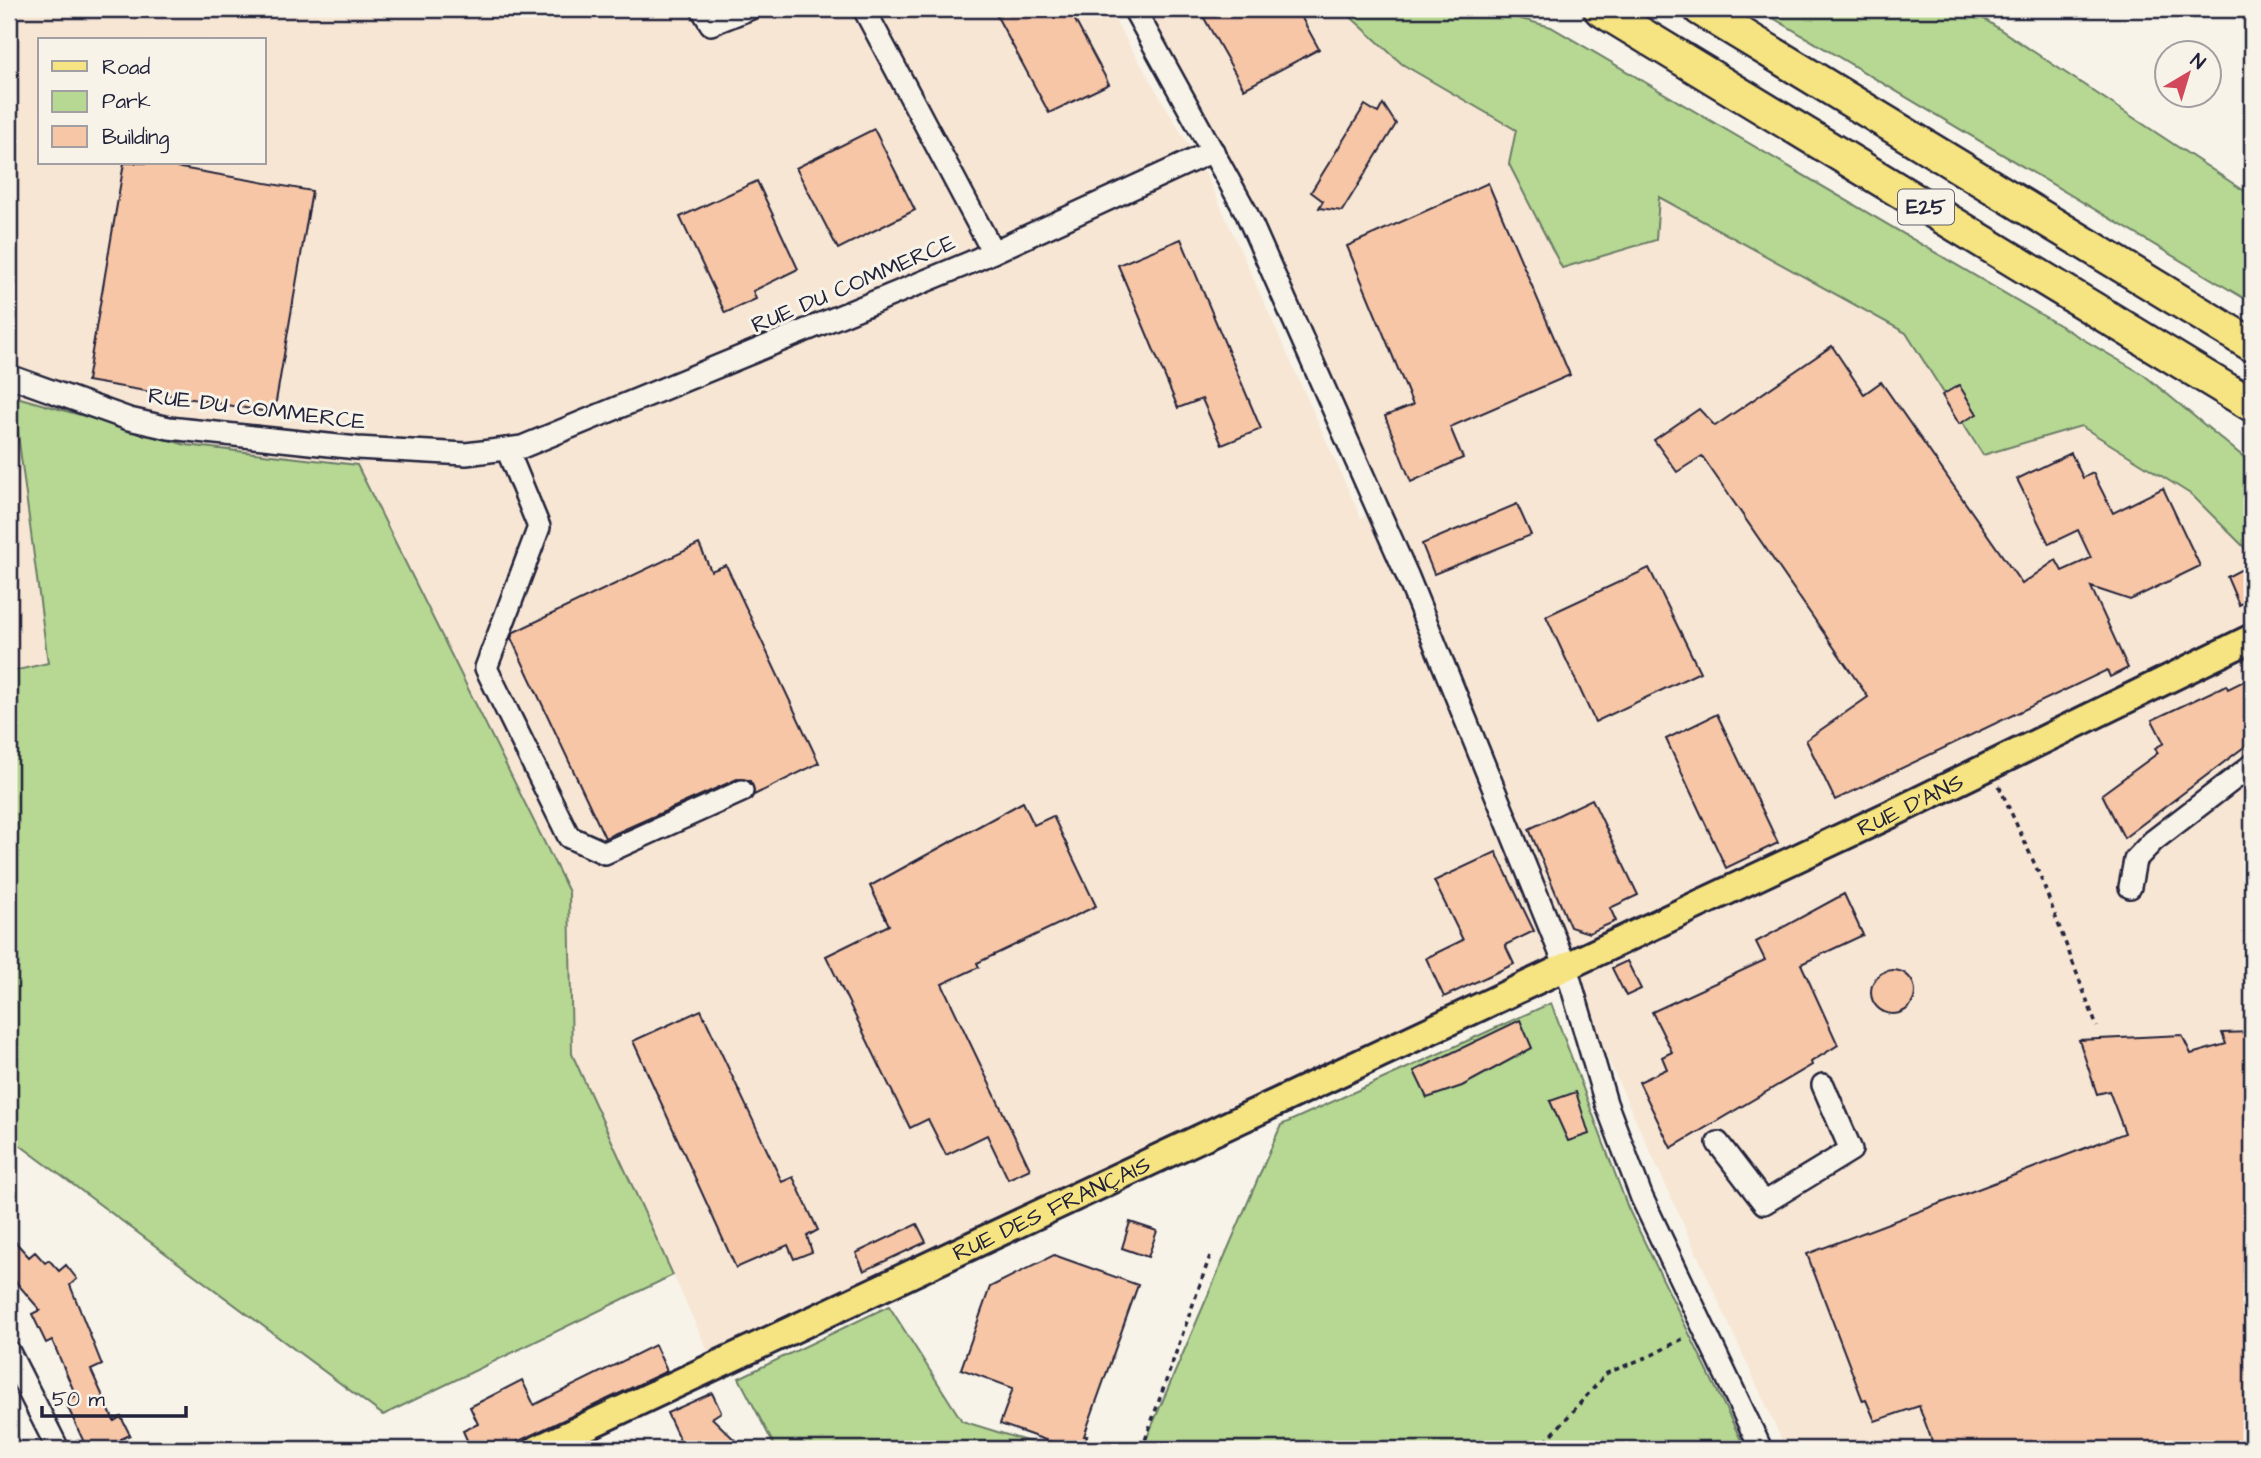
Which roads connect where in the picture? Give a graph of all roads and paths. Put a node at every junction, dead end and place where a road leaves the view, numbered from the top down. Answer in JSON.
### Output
{"nodes":[{"id":1,"x":702,"y":9,"type":"edge"},
{"id":2,"x":749,"y":9,"type":"edge"},
{"id":3,"x":864,"y":9,"type":"edge"},
{"id":4,"x":1135,"y":9,"type":"edge"},
{"id":5,"x":1600,"y":9,"type":"edge"},
{"id":6,"x":1700,"y":9,"type":"edge"},
{"id":7,"x":1213,"y":151,"type":"junction"},
{"id":8,"x":993,"y":252,"type":"junction"},
{"id":9,"x":2252,"y":345,"type":"edge"},
{"id":10,"x":9,"y":376,"type":"edge"},
{"id":11,"x":2252,"y":405,"type":"edge"},
{"id":12,"x":507,"y":449,"type":"junction"},
{"id":13,"x":2252,"y":638,"type":"edge"},
{"id":14,"x":1989,"y":765,"type":"junction"},
{"id":15,"x":2252,"y":765,"type":"edge"},
{"id":16,"x":742,"y":791,"type":"dead end"},
{"id":17,"x":2130,"y":887,"type":"dead end"},
{"id":18,"x":1566,"y":967,"type":"junction"},
{"id":19,"x":2097,"y":1027,"type":"dead end"},
{"id":20,"x":1823,"y":1086,"type":"dead end"},
{"id":21,"x":1718,"y":1143,"type":"dead end"},
{"id":22,"x":1210,"y":1256,"type":"dead end"},
{"id":23,"x":1703,"y":1328,"type":"junction"},
{"id":24,"x":9,"y":1352,"type":"edge"},
{"id":25,"x":58,"y":1449,"type":"edge"},
{"id":26,"x":538,"y":1449,"type":"edge"},
{"id":27,"x":1142,"y":1449,"type":"edge"},
{"id":28,"x":1539,"y":1449,"type":"edge"},
{"id":29,"x":1761,"y":1449,"type":"edge"}],
"edges":[{"from":1,"to":2,"type":"street"},
{"from":3,"to":8,"type":"street"},
{"from":4,"to":7,"type":"street"},
{"from":5,"to":11,"type":"highway","number":"E25"},
{"from":6,"to":9,"type":"highway","number":"E25"},
{"from":7,"to":8,"type":"street","name":"RUE DU COMMERCE"},
{"from":7,"to":18,"type":"street"},
{"from":8,"to":12,"type":"street","name":"RUE DU COMMERCE"},
{"from":10,"to":12,"type":"street","name":"RUE DU COMMERCE"},
{"from":12,"to":16,"type":"street"},
{"from":13,"to":14,"type":"main road","name":"RUE D'ANS"},
{"from":14,"to":18,"type":"main road","name":"RUE D'ANS"},
{"from":14,"to":19,"type":"path"},
{"from":15,"to":17,"type":"street"},
{"from":18,"to":23,"type":"street"},
{"from":18,"to":26,"type":"main road","name":"RUE DES FRANÇAIS"},
{"from":20,"to":21,"type":"street"},
{"from":22,"to":27,"type":"path"},
{"from":23,"to":28,"type":"path"},
{"from":23,"to":29,"type":"street"},
{"from":24,"to":25,"type":"street"}]}
